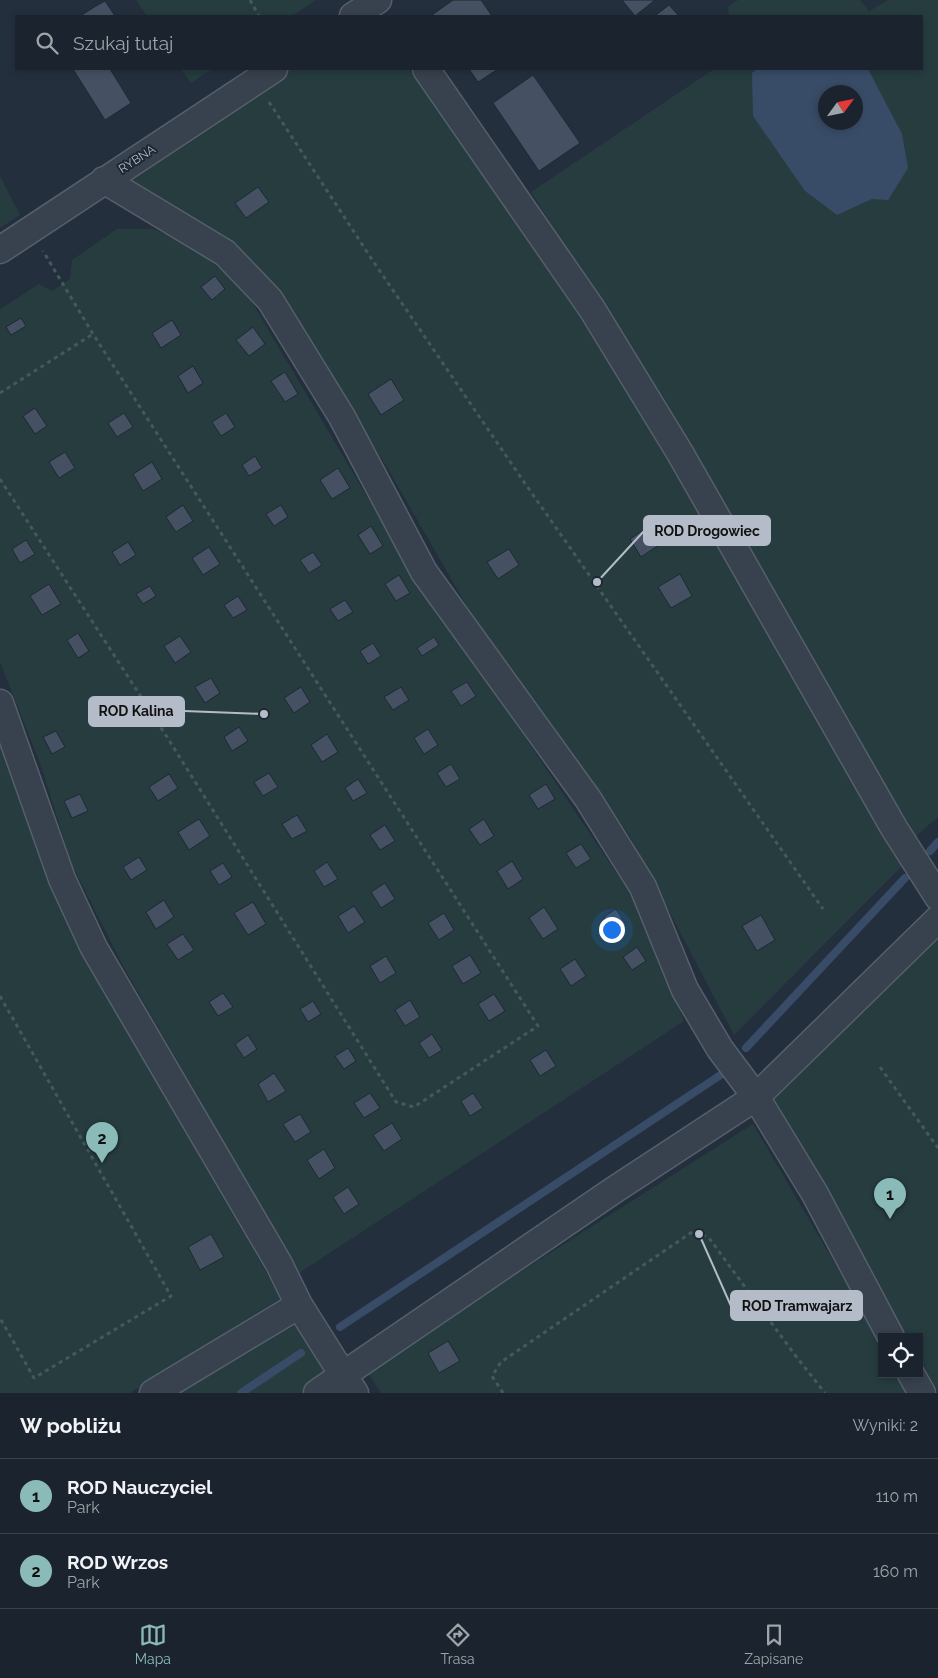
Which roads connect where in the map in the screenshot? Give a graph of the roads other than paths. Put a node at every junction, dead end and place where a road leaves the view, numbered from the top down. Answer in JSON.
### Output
{"nodes":[{"id":1,"x":378,"y":0,"type":"edge"},
{"id":2,"x":356,"y":15,"type":"edge"},
{"id":3,"x":389,"y":15,"type":"edge"},
{"id":4,"x":427,"y":70,"type":"edge"},
{"id":5,"x":264,"y":75,"type":"edge"},
{"id":6,"x":104,"y":180,"type":"junction"},
{"id":7,"x":0,"y":250,"type":"edge"},
{"id":8,"x":0,"y":703,"type":"edge"},
{"id":9,"x":938,"y":898,"type":"edge"},
{"id":10,"x":938,"y":920,"type":"edge"},
{"id":11,"x":756,"y":1098,"type":"junction"},
{"id":12,"x":299,"y":1305,"type":"junction"},
{"id":13,"x":888,"y":1333,"type":"edge"},
{"id":14,"x":913,"y":1378,"type":"edge"},
{"id":15,"x":349,"y":1384,"type":"edge"},
{"id":16,"x":153,"y":1393,"type":"edge"},
{"id":17,"x":317,"y":1393,"type":"edge"},
{"id":18,"x":922,"y":1393,"type":"edge"}],
"edges":[{"from":1,"to":2,"type":"street"},
{"from":1,"to":3,"type":"street"},
{"from":4,"to":9,"type":"street"},
{"from":5,"to":6,"type":"street","name":"RYBNA"},
{"from":6,"to":7,"type":"street","name":"RYBNA"},
{"from":6,"to":11,"type":"street"},
{"from":8,"to":12,"type":"street"},
{"from":10,"to":11,"type":"street"},
{"from":11,"to":13,"type":"street"},
{"from":11,"to":15,"type":"street"},
{"from":12,"to":15,"type":"street"},
{"from":12,"to":16,"type":"street"},
{"from":14,"to":18,"type":"street"},
{"from":15,"to":17,"type":"street"}]}
